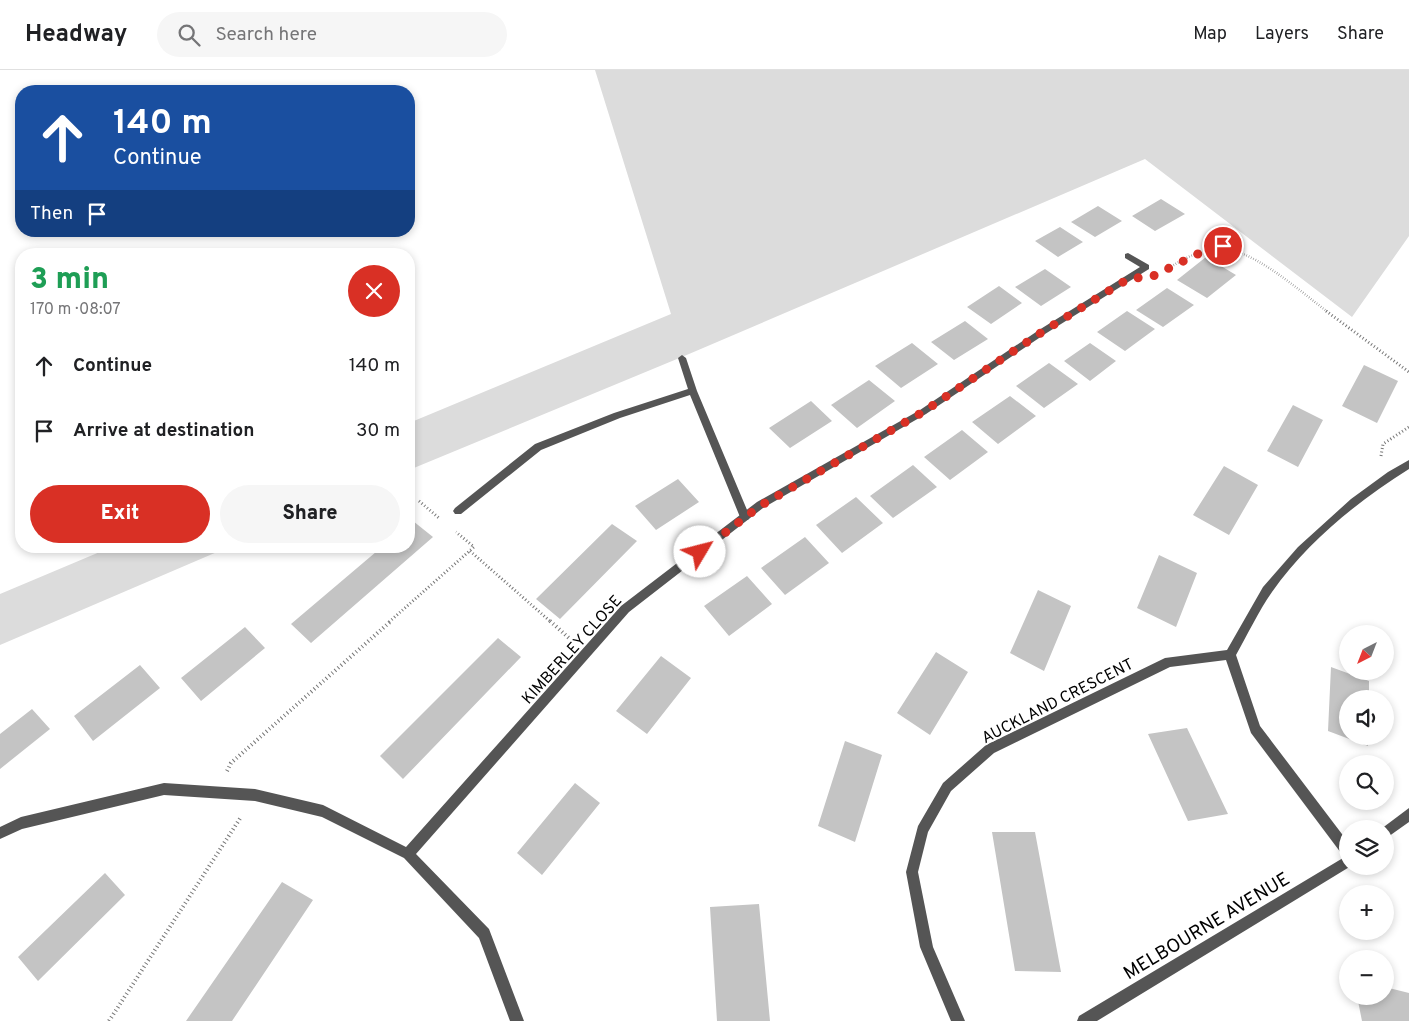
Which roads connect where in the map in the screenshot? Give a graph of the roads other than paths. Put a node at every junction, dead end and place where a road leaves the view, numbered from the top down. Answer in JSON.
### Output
{"nodes":[{"id":1,"x":1128,"y":256,"type":"dead end"},
{"id":2,"x":682,"y":358,"type":"dead end"},
{"id":3,"x":692,"y":391,"type":"junction"},
{"id":4,"x":1409,"y":464,"type":"edge"},
{"id":5,"x":458,"y":511,"type":"dead end"},
{"id":6,"x":745,"y":517,"type":"junction"},
{"id":7,"x":1230,"y":655,"type":"junction"},
{"id":8,"x":1409,"y":814,"type":"edge"},
{"id":9,"x":1394,"y":826,"type":"edge"},
{"id":10,"x":0,"y":833,"type":"edge"},
{"id":11,"x":1339,"y":841,"type":"edge"},
{"id":12,"x":408,"y":854,"type":"junction"},
{"id":13,"x":1339,"y":866,"type":"edge"},
{"id":14,"x":517,"y":1021,"type":"edge"},
{"id":15,"x":958,"y":1021,"type":"edge"},
{"id":16,"x":1084,"y":1021,"type":"edge"}],
"edges":[{"from":1,"to":6,"type":"street","name":"KIMBERLEY CLOSE"},
{"from":2,"to":3,"type":"street"},
{"from":3,"to":5,"type":"street"},
{"from":3,"to":6,"type":"street"},
{"from":4,"to":7,"type":"street"},
{"from":6,"to":12,"type":"street","name":"KIMBERLEY CLOSE"},
{"from":7,"to":11,"type":"street"},
{"from":7,"to":15,"type":"street","name":"AUCKLAND CRESCENT"},
{"from":8,"to":9,"type":"street"},
{"from":10,"to":12,"type":"street"},
{"from":12,"to":14,"type":"street"},
{"from":13,"to":16,"type":"street","name":"MELBOURNE AVENUE"}]}
